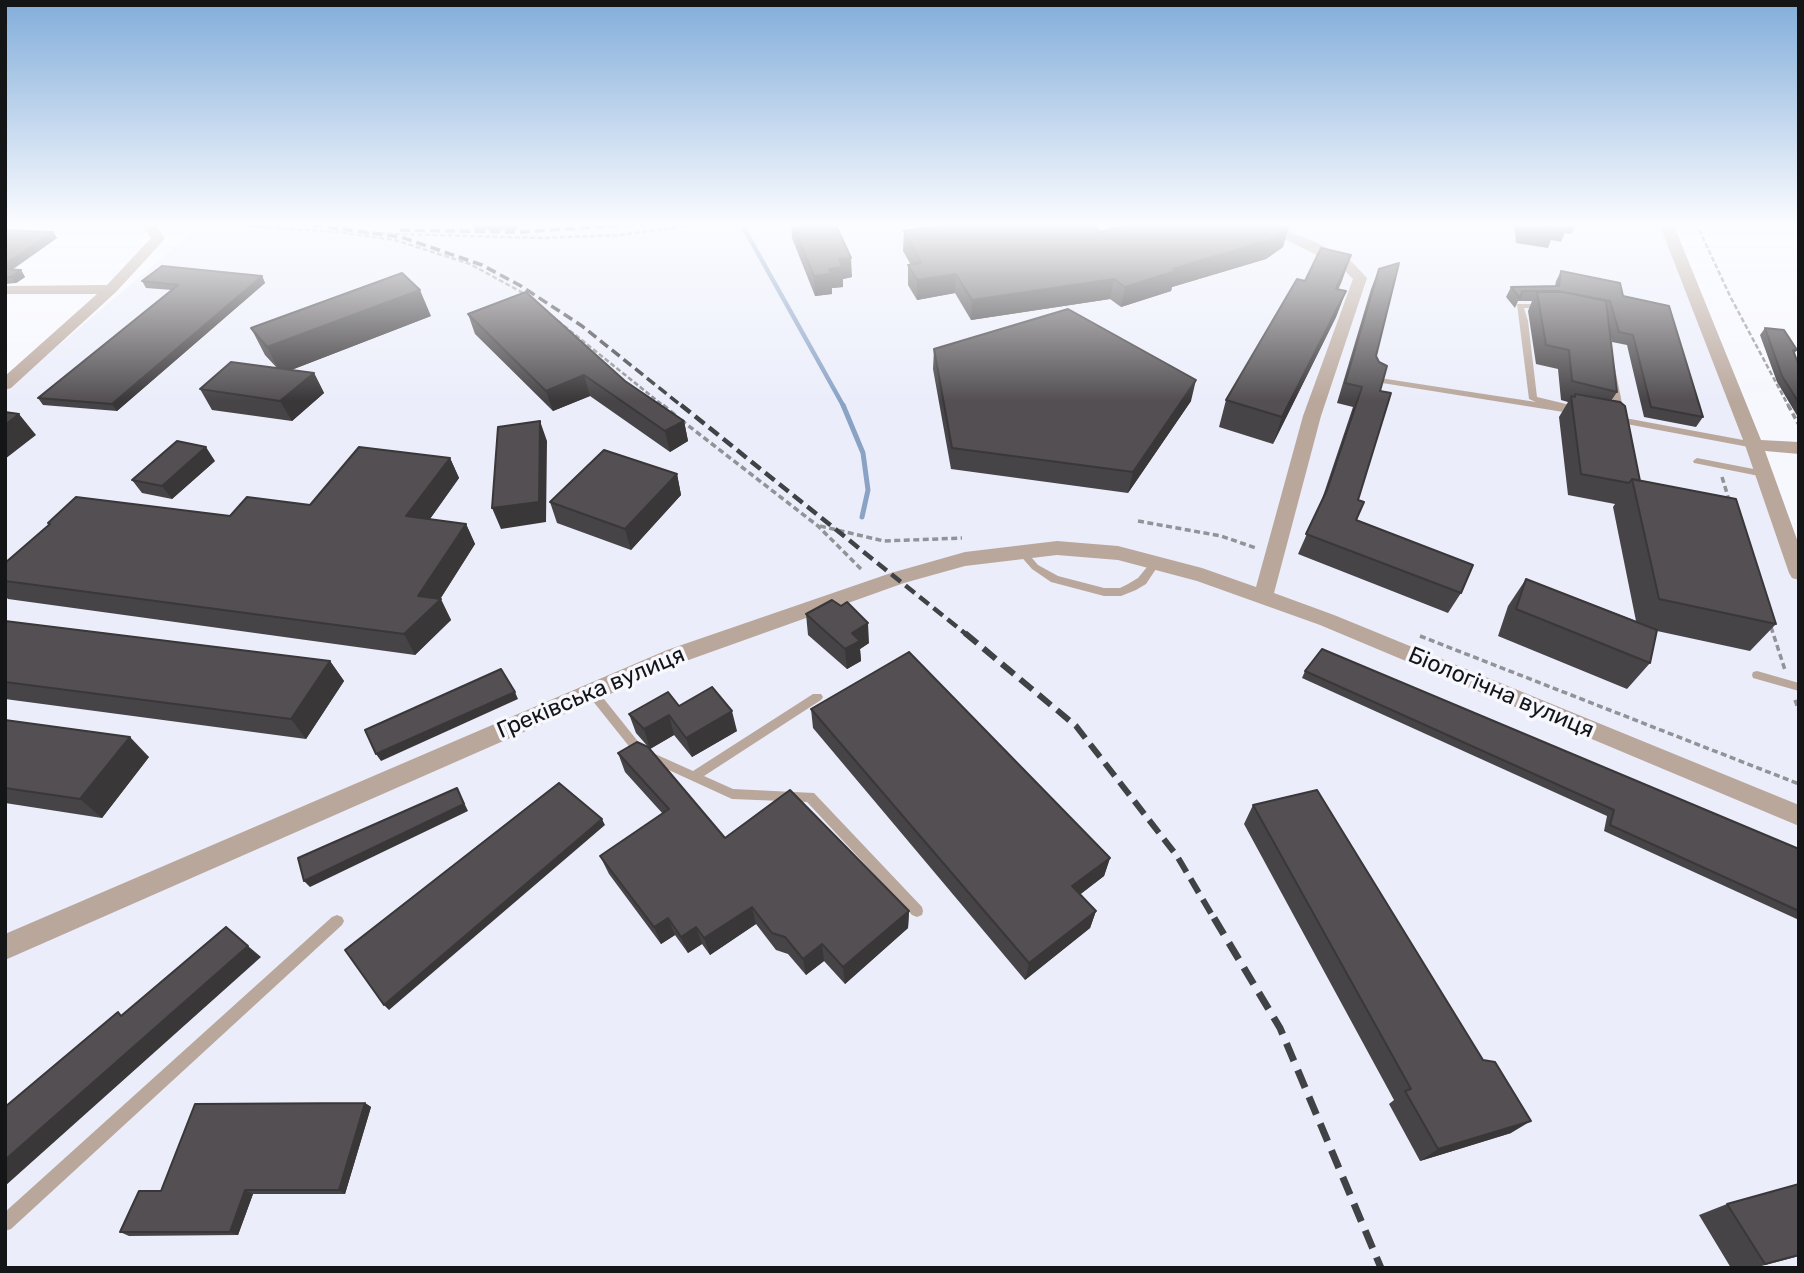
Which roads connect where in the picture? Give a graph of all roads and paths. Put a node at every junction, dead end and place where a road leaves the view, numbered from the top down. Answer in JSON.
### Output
{"nodes":[{"id":1,"x":117,"y":282,"type":"edge"},
{"id":2,"x":502,"y":282,"type":"edge"},
{"id":3,"x":1358,"y":282,"type":"edge"},
{"id":4,"x":1690,"y":282,"type":"edge"},
{"id":5,"x":1724,"y":282,"type":"edge"},
{"id":6,"x":111,"y":289,"type":"junction"},
{"id":7,"x":5,"y":290,"type":"edge"},
{"id":8,"x":530,"y":298,"type":"edge"},
{"id":9,"x":550,"y":315,"type":"edge"},
{"id":10,"x":1377,"y":363,"type":"edge"},
{"id":11,"x":5,"y":385,"type":"edge"},
{"id":12,"x":1621,"y":419,"type":"junction"},
{"id":13,"x":1799,"y":425,"type":"edge"},
{"id":14,"x":1754,"y":445,"type":"junction"},
{"id":15,"x":1799,"y":449,"type":"edge"},
{"id":16,"x":1697,"y":461,"type":"dead end"},
{"id":17,"x":1718,"y":467,"type":"junction"},
{"id":18,"x":1764,"y":474,"type":"junction"},
{"id":19,"x":1731,"y":505,"type":"edge"},
{"id":20,"x":1138,"y":520,"type":"dead end"},
{"id":21,"x":818,"y":526,"type":"junction"},
{"id":22,"x":1221,"y":536,"type":"dead end"},
{"id":23,"x":962,"y":538,"type":"dead end"},
{"id":24,"x":1255,"y":548,"type":"dead end"},
{"id":25,"x":1022,"y":552,"type":"junction"},
{"id":26,"x":1274,"y":557,"type":"junction"},
{"id":27,"x":1155,"y":563,"type":"junction"},
{"id":28,"x":1799,"y":573,"type":"edge"},
{"id":29,"x":1202,"y":575,"type":"joint"},
{"id":30,"x":877,"y":585,"type":"junction"},
{"id":31,"x":1263,"y":597,"type":"junction"},
{"id":32,"x":1769,"y":620,"type":"edge"},
{"id":33,"x":1412,"y":634,"type":"dead end"},
{"id":34,"x":1757,"y":675,"type":"dead end"},
{"id":35,"x":1794,"y":685,"type":"edge"},
{"id":36,"x":592,"y":692,"type":"junction"},
{"id":37,"x":817,"y":697,"type":"dead end"},
{"id":38,"x":1799,"y":711,"type":"edge"},
{"id":39,"x":693,"y":777,"type":"junction"},
{"id":40,"x":1799,"y":784,"type":"edge"},
{"id":41,"x":1799,"y":816,"type":"edge"},
{"id":42,"x":916,"y":911,"type":"dead end"},
{"id":43,"x":337,"y":921,"type":"dead end"},
{"id":44,"x":5,"y":947,"type":"edge"},
{"id":45,"x":5,"y":1223,"type":"edge"}],
"edges":[{"from":1,"to":6,"type":"street"},
{"from":2,"to":8,"type":"path"},
{"from":3,"to":26,"type":"street"},
{"from":4,"to":14,"type":"street"},
{"from":5,"to":13,"type":"path"},
{"from":6,"to":7,"type":"street"},
{"from":6,"to":11,"type":"street"},
{"from":9,"to":21,"type":"path"},
{"from":10,"to":12,"type":"lane"},
{"from":12,"to":12,"type":"lane"},
{"from":12,"to":14,"type":"lane"},
{"from":14,"to":15,"type":"street"},
{"from":14,"to":18,"type":"street"},
{"from":16,"to":17,"type":"lane"},
{"from":17,"to":18,"type":"lane"},
{"from":17,"to":19,"type":"path"},
{"from":18,"to":28,"type":"street"},
{"from":20,"to":22,"type":"path"},
{"from":21,"to":23,"type":"path"},
{"from":21,"to":30,"type":"path"},
{"from":24,"to":26,"type":"path"},
{"from":25,"to":27,"type":"street","name":"Греківська вулиця"},
{"from":25,"to":27,"type":"lane"},
{"from":25,"to":30,"type":"street","name":"Греківська вулиця"},
{"from":26,"to":31,"type":"street"},
{"from":27,"to":29,"type":"street","name":"Греківська вулиця"},
{"from":29,"to":31,"type":"street","name":"Біологічна вулиця"},
{"from":30,"to":36,"type":"street","name":"Греківська вулиця"},
{"from":31,"to":41,"type":"street","name":"Біологічна вулиця"},
{"from":32,"to":35,"type":"path"},
{"from":33,"to":40,"type":"path"},
{"from":34,"to":35,"type":"lane"},
{"from":35,"to":38,"type":"path"},
{"from":36,"to":39,"type":"lane"},
{"from":36,"to":44,"type":"street","name":"Греківська вулиця"},
{"from":37,"to":39,"type":"lane"},
{"from":39,"to":42,"type":"lane"},
{"from":43,"to":45,"type":"lane"}]}
